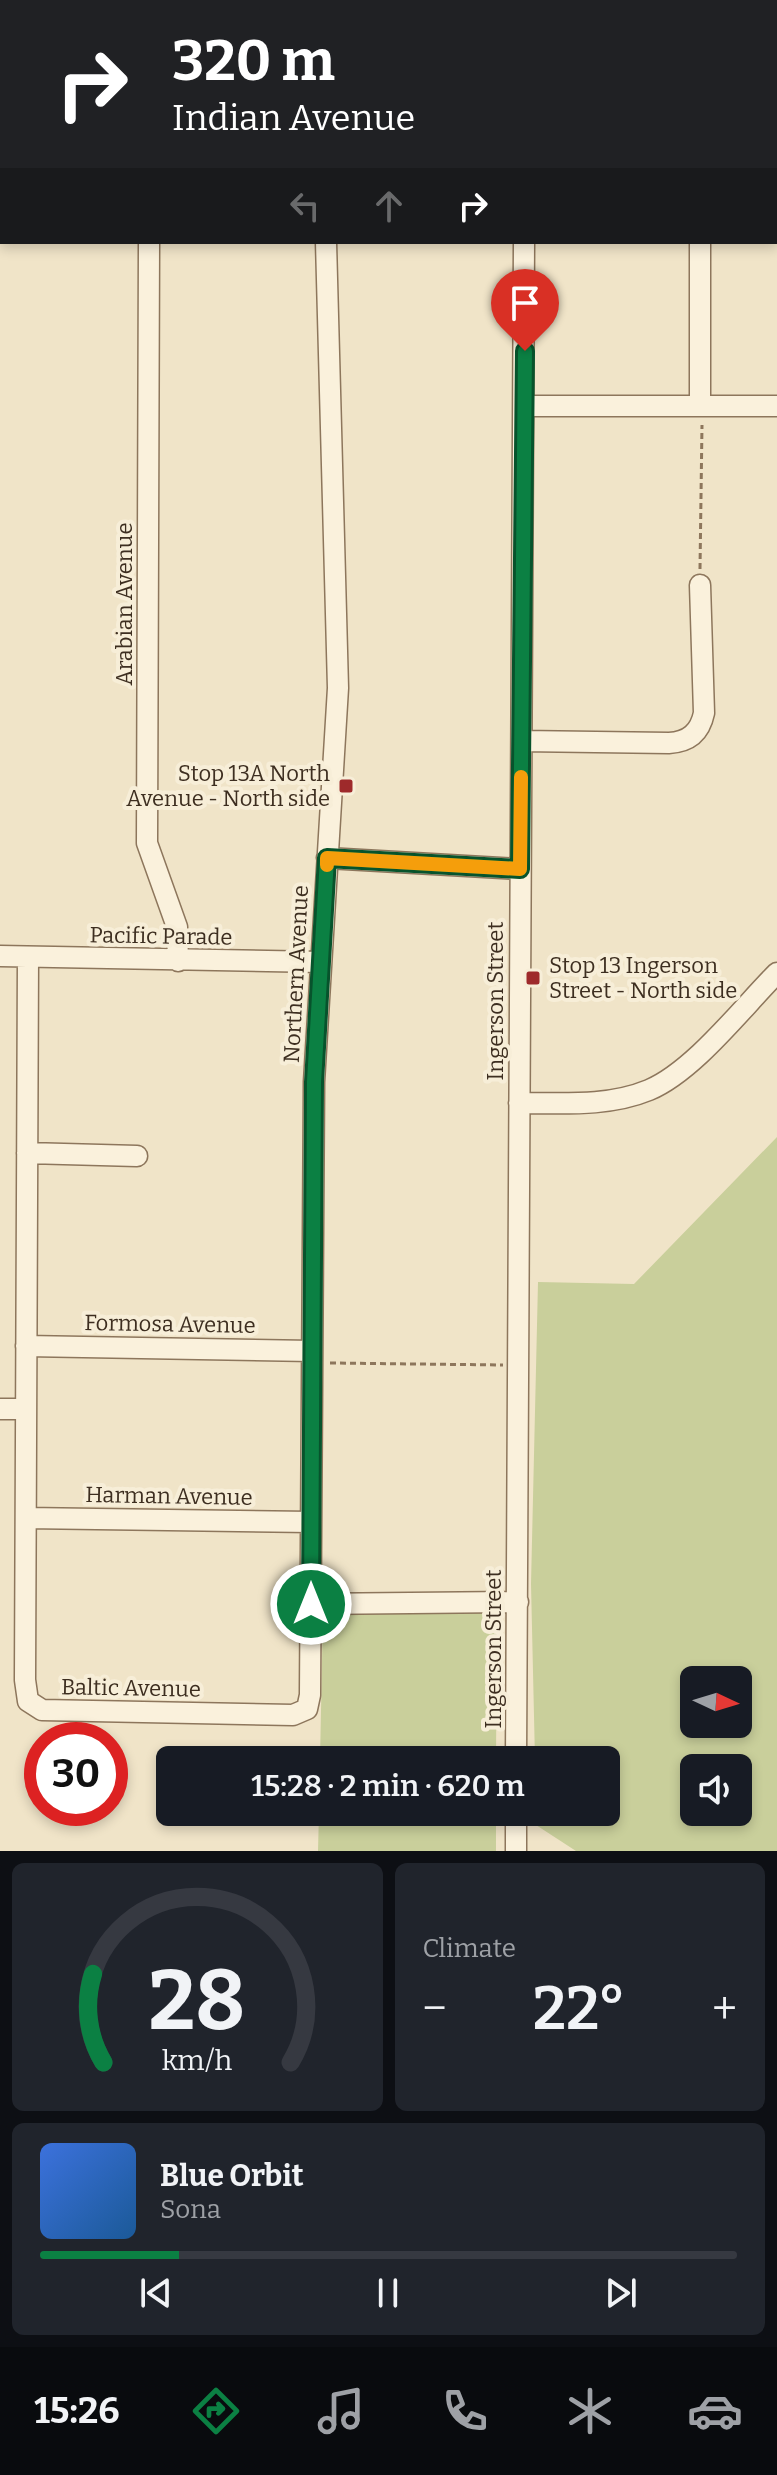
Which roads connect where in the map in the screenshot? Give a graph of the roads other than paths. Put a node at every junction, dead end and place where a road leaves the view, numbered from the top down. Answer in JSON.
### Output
{"nodes":[{"id":1,"x":149,"y":244,"type":"edge"},
{"id":2,"x":326,"y":244,"type":"edge"},
{"id":3,"x":524,"y":244,"type":"edge"},
{"id":4,"x":700,"y":244,"type":"edge"},
{"id":5,"x":525,"y":406,"type":"junction"},
{"id":6,"x":700,"y":406,"type":"junction"},
{"id":7,"x":777,"y":406,"type":"edge"},
{"id":8,"x":700,"y":585,"type":"road end"},
{"id":9,"x":522,"y":741,"type":"junction"},
{"id":10,"x":327,"y":858,"type":"junction"},
{"id":11,"x":520,"y":869,"type":"junction"},
{"id":12,"x":0,"y":956,"type":"edge"},
{"id":13,"x":28,"y":957,"type":"junction"},
{"id":14,"x":178,"y":961,"type":"junction"},
{"id":15,"x":321,"y":962,"type":"junction"},
{"id":16,"x":777,"y":973,"type":"edge"},
{"id":17,"x":519,"y":1103,"type":"junction"},
{"id":18,"x":27,"y":1153,"type":"junction"},
{"id":19,"x":137,"y":1156,"type":"dead end"},
{"id":20,"x":26,"y":1346,"type":"junction"},
{"id":21,"x":312,"y":1356,"type":"junction"},
{"id":22,"x":0,"y":1409,"type":"edge"},
{"id":23,"x":26,"y":1409,"type":"junction"},
{"id":24,"x":26,"y":1518,"type":"junction"},
{"id":25,"x":311,"y":1522,"type":"junction"},
{"id":26,"x":518,"y":1602,"type":"junction"},
{"id":27,"x":311,"y":1604,"type":"junction"},
{"id":28,"x":307,"y":1709,"type":"joint"},
{"id":29,"x":516,"y":1746,"type":"edge"},
{"id":30,"x":516,"y":1826,"type":"edge"},
{"id":31,"x":516,"y":1851,"type":"edge"}],
"edges":[{"from":1,"to":14,"type":"street","name":"Arabian Avenue"},
{"from":2,"to":10,"type":"street","name":"Northern Avenue"},
{"from":3,"to":5,"type":"street","name":"Ingerson Street"},
{"from":4,"to":6,"type":"street"},
{"from":5,"to":6,"type":"street"},
{"from":5,"to":9,"type":"street","name":"Ingerson Street"},
{"from":6,"to":7,"type":"street"},
{"from":8,"to":9,"type":"street"},
{"from":9,"to":11,"type":"street","name":"Ingerson Street"},
{"from":10,"to":11,"type":"street"},
{"from":10,"to":15,"type":"street","name":"Northern Avenue"},
{"from":11,"to":17,"type":"street","name":"Ingerson Street"},
{"from":12,"to":13,"type":"street","name":"Pacific Parade"},
{"from":13,"to":14,"type":"street","name":"Pacific Parade"},
{"from":13,"to":18,"type":"street","name":"Baltic Avenue"},
{"from":14,"to":15,"type":"street","name":"Pacific Parade"},
{"from":15,"to":21,"type":"street","name":"Northern Avenue"},
{"from":16,"to":17,"type":"street"},
{"from":17,"to":26,"type":"street","name":"Ingerson Street"},
{"from":18,"to":19,"type":"street"},
{"from":18,"to":20,"type":"street","name":"Baltic Avenue"},
{"from":20,"to":21,"type":"street","name":"Formosa Avenue"},
{"from":20,"to":23,"type":"street","name":"Baltic Avenue"},
{"from":21,"to":25,"type":"street","name":"Northern Avenue"},
{"from":22,"to":23,"type":"street"},
{"from":23,"to":24,"type":"street","name":"Baltic Avenue"},
{"from":24,"to":25,"type":"street","name":"Harman Avenue"},
{"from":24,"to":28,"type":"street","name":"Baltic Avenue"},
{"from":25,"to":27,"type":"street","name":"Northern Avenue"},
{"from":26,"to":27,"type":"street"},
{"from":26,"to":29,"type":"street","name":"Ingerson Street"},
{"from":27,"to":28,"type":"street","name":"Northern Avenue"},
{"from":30,"to":31,"type":"street"}]}
